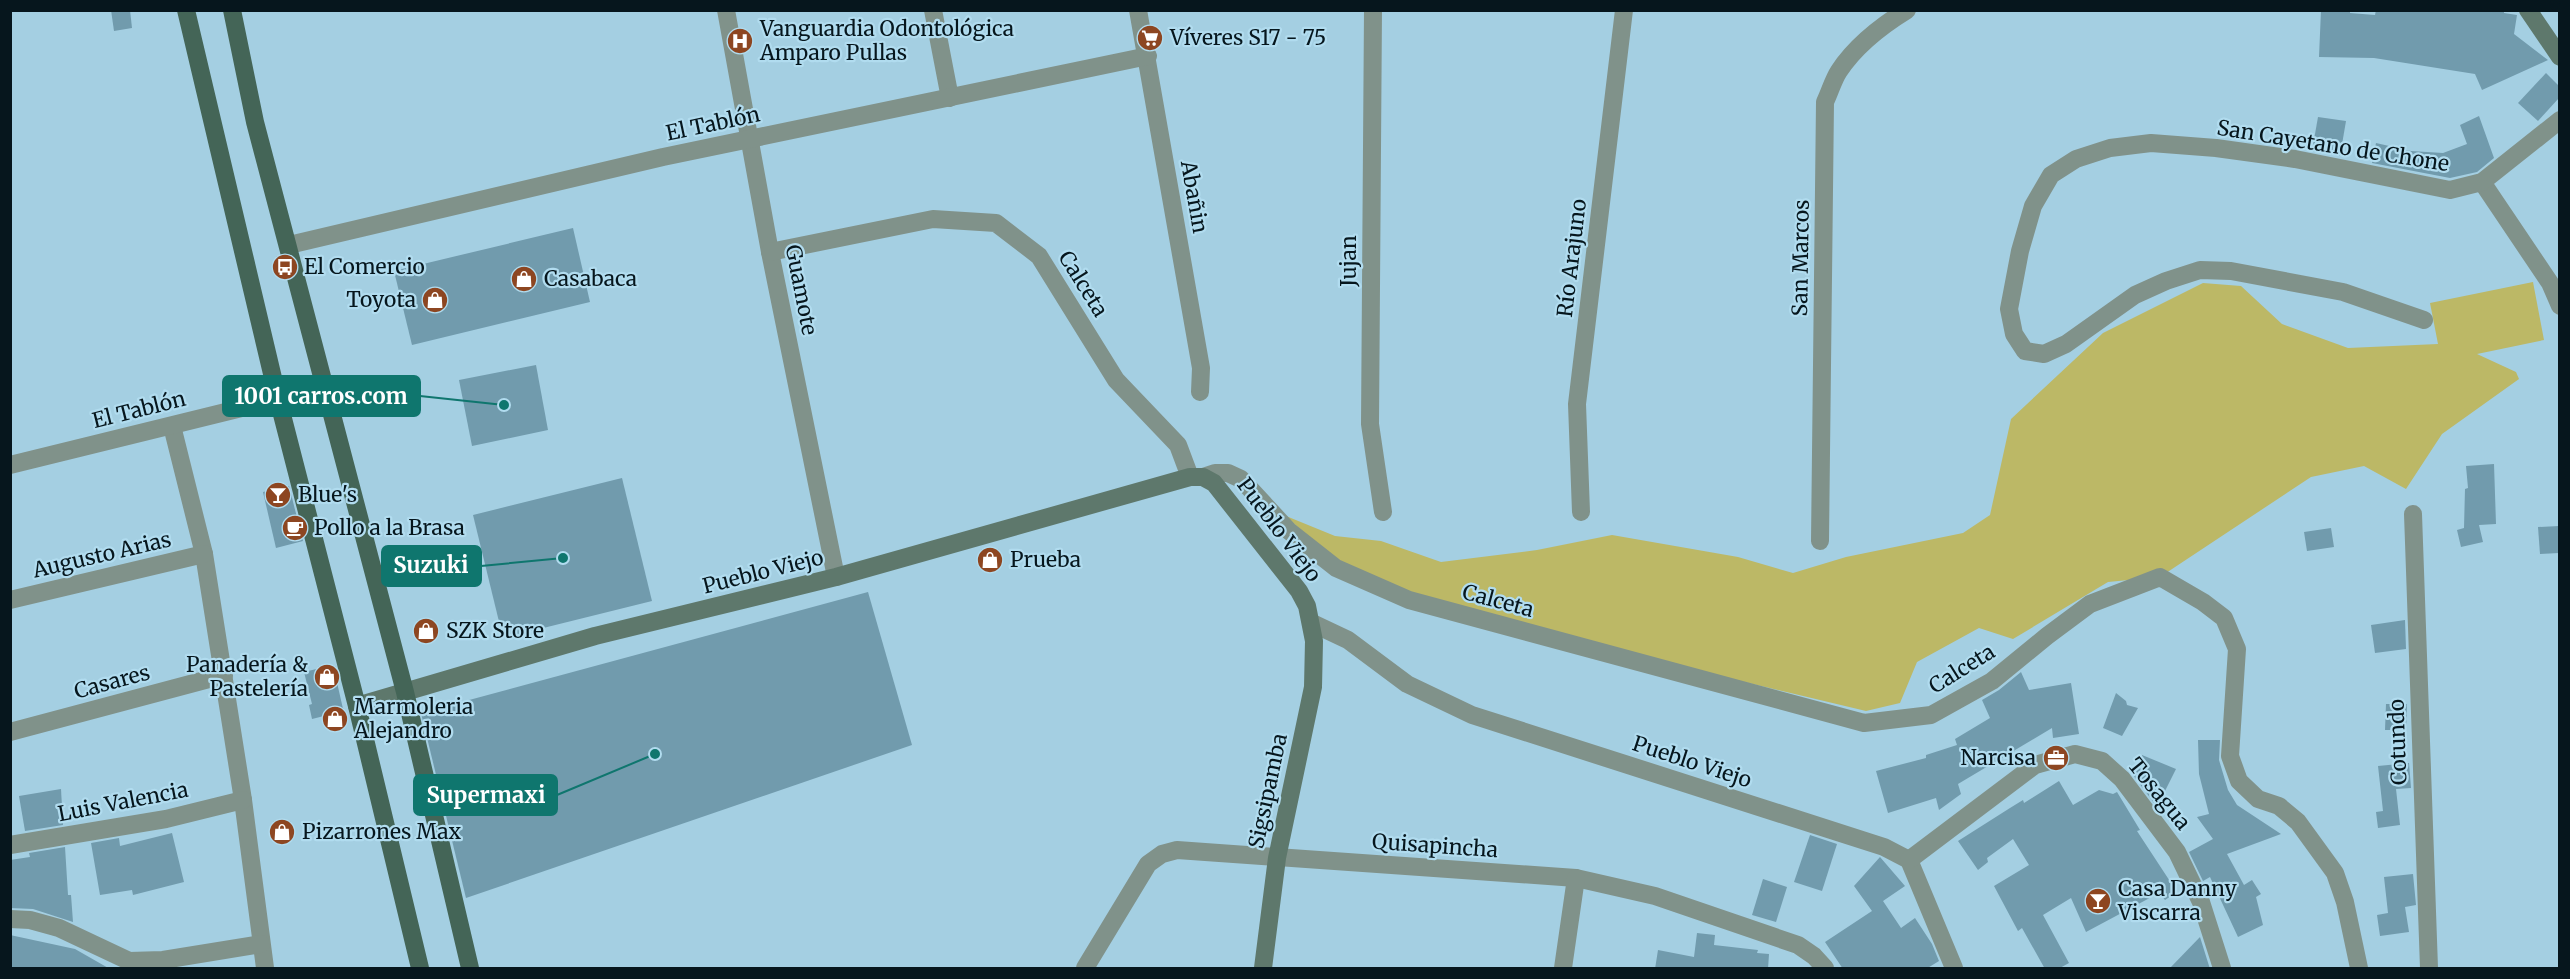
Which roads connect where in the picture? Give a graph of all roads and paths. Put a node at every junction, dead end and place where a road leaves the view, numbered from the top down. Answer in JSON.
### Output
{"nodes":[{"id":1,"x":186,"y":10,"type":"edge"},
{"id":2,"x":232,"y":10,"type":"edge"},
{"id":3,"x":726,"y":10,"type":"edge"},
{"id":4,"x":933,"y":10,"type":"edge"},
{"id":5,"x":1138,"y":10,"type":"edge"},
{"id":6,"x":1373,"y":10,"type":"edge"},
{"id":7,"x":1624,"y":10,"type":"edge"},
{"id":8,"x":1907,"y":10,"type":"edge"},
{"id":9,"x":2528,"y":10,"type":"edge"},
{"id":10,"x":1148,"y":56,"type":"junction"},
{"id":11,"x":2559,"y":57,"type":"edge"},
{"id":12,"x":950,"y":98,"type":"junction"},
{"id":13,"x":2559,"y":120,"type":"edge"},
{"id":14,"x":750,"y":139,"type":"junction"},
{"id":15,"x":2482,"y":183,"type":"junction"},
{"id":16,"x":289,"y":245,"type":"junction"},
{"id":17,"x":770,"y":252,"type":"junction"},
{"id":18,"x":2559,"y":306,"type":"edge"},
{"id":19,"x":2424,"y":320,"type":"dead end"},
{"id":20,"x":1200,"y":392,"type":"dead end"},
{"id":21,"x":278,"y":399,"type":"junction"},
{"id":22,"x":172,"y":426,"type":"junction"},
{"id":23,"x":10,"y":465,"type":"edge"},
{"id":24,"x":1196,"y":477,"type":"junction"},
{"id":25,"x":1383,"y":512,"type":"dead end"},
{"id":26,"x":1581,"y":512,"type":"dead end"},
{"id":27,"x":2413,"y":514,"type":"dead end"},
{"id":28,"x":1820,"y":541,"type":"dead end"},
{"id":29,"x":204,"y":554,"type":"junction"},
{"id":30,"x":836,"y":577,"type":"junction"},
{"id":31,"x":10,"y":600,"type":"edge"},
{"id":32,"x":1312,"y":623,"type":"junction"},
{"id":33,"x":224,"y":675,"type":"junction"},
{"id":34,"x":405,"y":692,"type":"junction"},
{"id":35,"x":357,"y":706,"type":"junction"},
{"id":36,"x":10,"y":732,"type":"edge"},
{"id":37,"x":243,"y":800,"type":"junction"},
{"id":38,"x":10,"y":845,"type":"edge"},
{"id":39,"x":1277,"y":858,"type":"junction"},
{"id":40,"x":1909,"y":860,"type":"junction"},
{"id":41,"x":1576,"y":878,"type":"junction"},
{"id":42,"x":10,"y":919,"type":"edge"},
{"id":43,"x":261,"y":944,"type":"junction"},
{"id":44,"x":265,"y":969,"type":"edge"},
{"id":45,"x":420,"y":969,"type":"edge"},
{"id":46,"x":470,"y":969,"type":"edge"},
{"id":47,"x":1085,"y":969,"type":"edge"},
{"id":48,"x":1263,"y":969,"type":"edge"},
{"id":49,"x":1563,"y":969,"type":"edge"},
{"id":50,"x":1825,"y":969,"type":"edge"},
{"id":51,"x":1954,"y":969,"type":"edge"},
{"id":52,"x":2222,"y":969,"type":"edge"},
{"id":53,"x":2359,"y":969,"type":"edge"},
{"id":54,"x":2428,"y":969,"type":"edge"}],
"edges":[{"from":1,"to":21,"type":"main road"},
{"from":2,"to":16,"type":"main road"},
{"from":3,"to":14,"type":"street","name":"Guamote"},
{"from":4,"to":12,"type":"street"},
{"from":5,"to":10,"type":"street","name":"Abañin"},
{"from":6,"to":25,"type":"street","name":"Jujan"},
{"from":7,"to":26,"type":"street","name":"Río Arajuno"},
{"from":8,"to":28,"type":"street","name":"San Marcos"},
{"from":9,"to":11,"type":"street"},
{"from":10,"to":12,"type":"street","name":"El Tablón"},
{"from":10,"to":20,"type":"street","name":"Abañin"},
{"from":12,"to":14,"type":"street","name":"El Tablón"},
{"from":13,"to":15,"type":"street","name":"San Cayetano de Chone"},
{"from":14,"to":16,"type":"street","name":"El Tablón"},
{"from":14,"to":17,"type":"street","name":"Guamote"},
{"from":15,"to":18,"type":"street"},
{"from":15,"to":19,"type":"street","name":"San Cayetano de Chone"},
{"from":16,"to":34,"type":"main road"},
{"from":17,"to":24,"type":"street","name":"Calceta"},
{"from":17,"to":30,"type":"street","name":"Guamote"},
{"from":21,"to":22,"type":"street","name":"El Tablón"},
{"from":21,"to":35,"type":"main road"},
{"from":22,"to":23,"type":"street","name":"El Tablón"},
{"from":22,"to":29,"type":"street"},
{"from":24,"to":30,"type":"street","name":"Pueblo Viejo"},
{"from":24,"to":32,"type":"street","name":"Pueblo Viejo"},
{"from":24,"to":53,"type":"street","name":"Calceta"},
{"from":27,"to":54,"type":"street","name":"Cotundo"},
{"from":29,"to":31,"type":"street","name":"Augusto Arias"},
{"from":29,"to":33,"type":"street"},
{"from":30,"to":34,"type":"street","name":"Pueblo Viejo"},
{"from":32,"to":39,"type":"street","name":"Sigsipamba"},
{"from":32,"to":40,"type":"street","name":"Pueblo Viejo"},
{"from":33,"to":36,"type":"street","name":"Casares"},
{"from":33,"to":37,"type":"street"},
{"from":34,"to":35,"type":"street","name":"Pueblo Viejo"},
{"from":34,"to":46,"type":"main road"},
{"from":35,"to":45,"type":"main road"},
{"from":37,"to":38,"type":"street","name":"Luis Valencia"},
{"from":37,"to":43,"type":"street"},
{"from":39,"to":41,"type":"street","name":"Quisapincha"},
{"from":39,"to":47,"type":"street","name":"Quisapincha"},
{"from":39,"to":48,"type":"street","name":"Sigsipamba"},
{"from":40,"to":51,"type":"street"},
{"from":40,"to":52,"type":"street","name":"Tosagua"},
{"from":41,"to":49,"type":"street"},
{"from":41,"to":50,"type":"street","name":"Quisapincha"},
{"from":42,"to":43,"type":"street"},
{"from":43,"to":44,"type":"street"}]}
